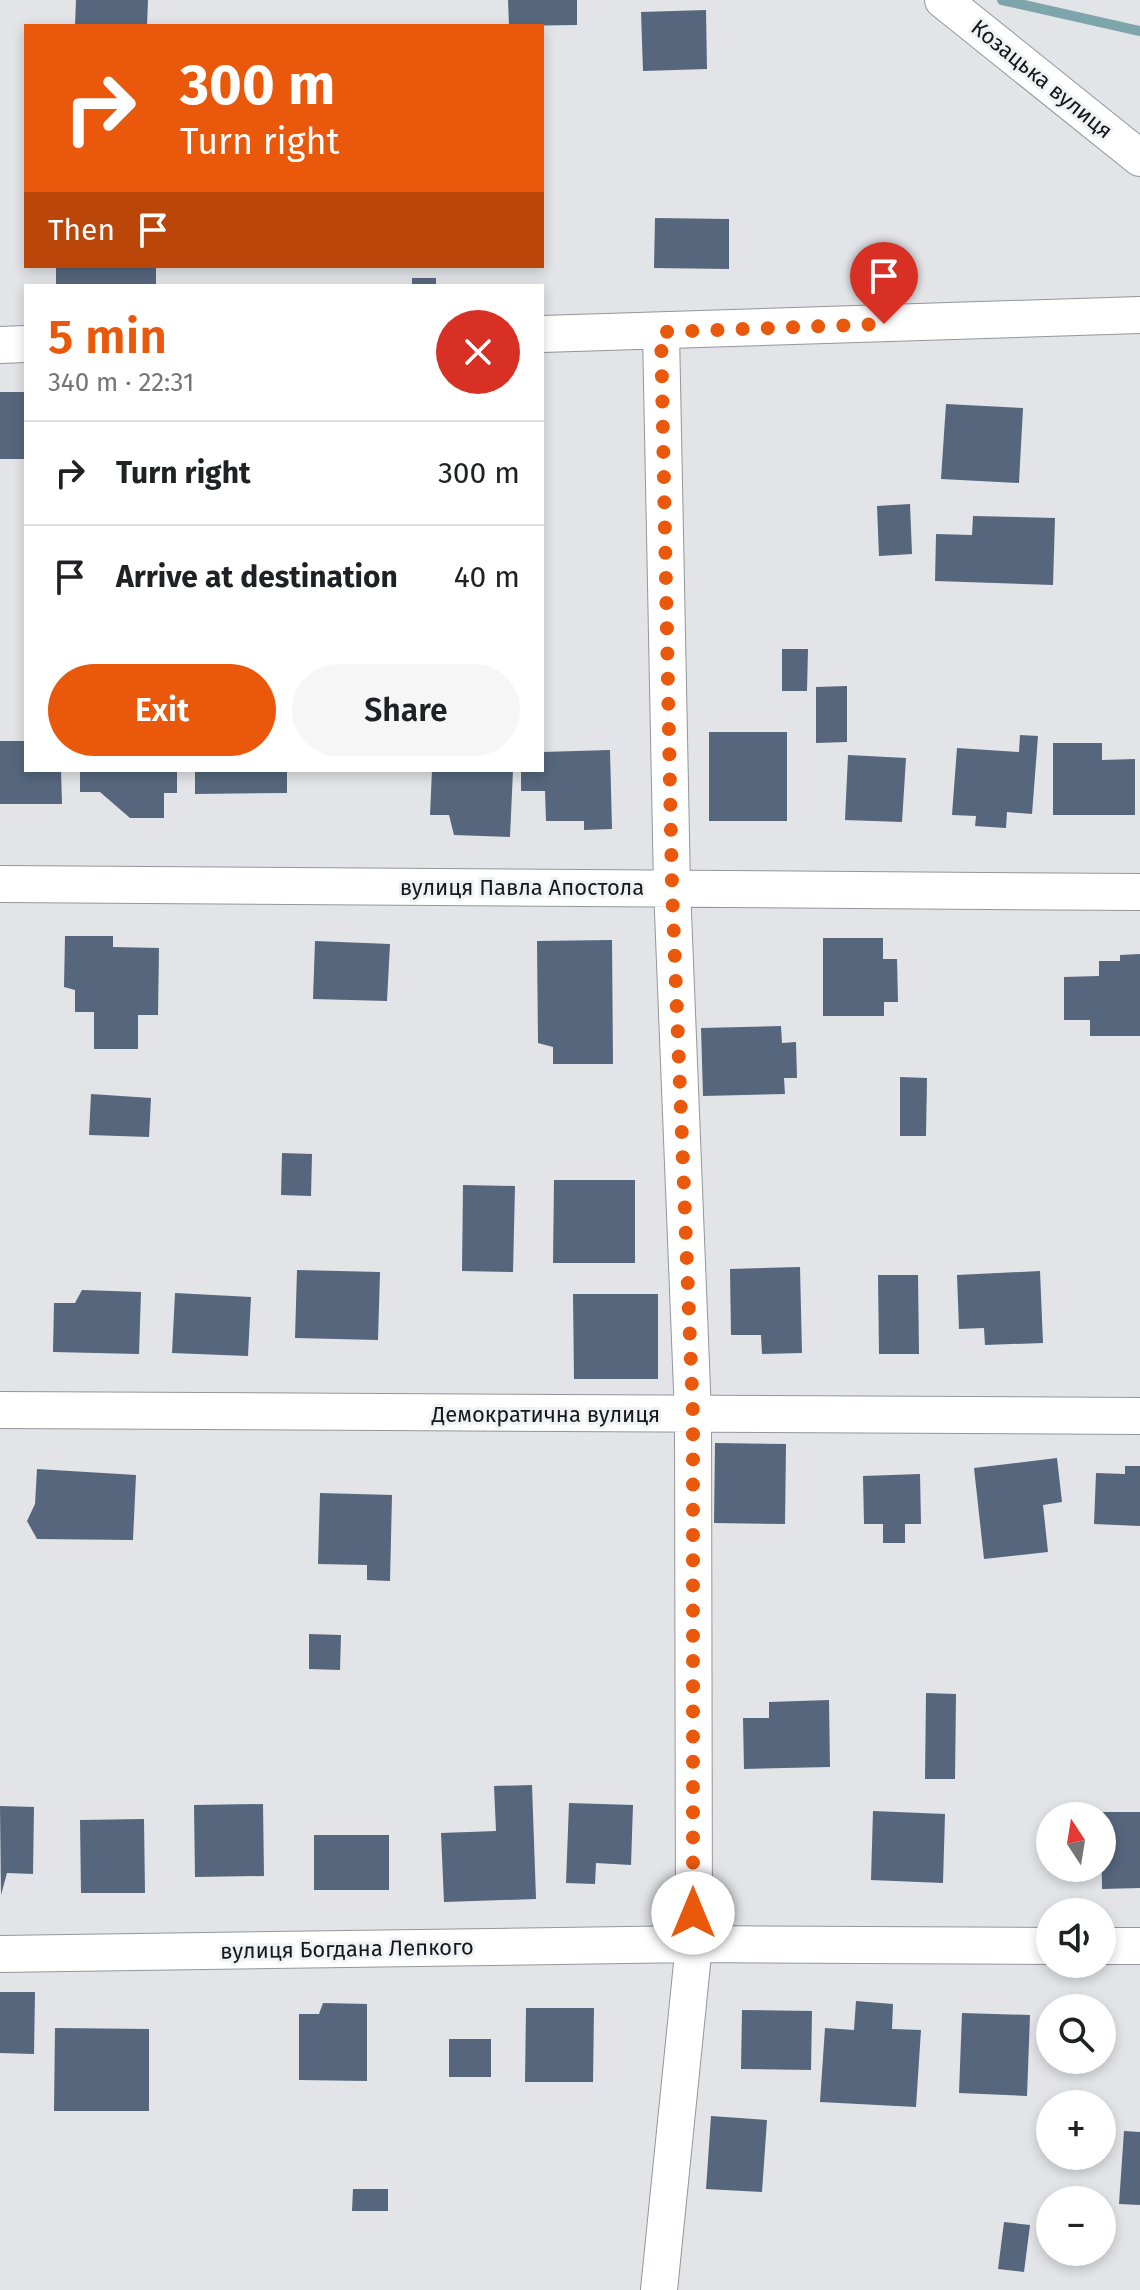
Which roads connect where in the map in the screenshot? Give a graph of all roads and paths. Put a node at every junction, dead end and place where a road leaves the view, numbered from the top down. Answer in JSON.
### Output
{"nodes":[{"id":1,"x":943,"y":0,"type":"edge"},
{"id":2,"x":1140,"y":158,"type":"edge"},
{"id":3,"x":1140,"y":315,"type":"edge"},
{"id":4,"x":661,"y":332,"type":"junction"},
{"id":5,"x":544,"y":334,"type":"edge"},
{"id":6,"x":24,"y":344,"type":"edge"},
{"id":7,"x":0,"y":345,"type":"edge"},
{"id":8,"x":0,"y":884,"type":"edge"},
{"id":9,"x":672,"y":887,"type":"junction"},
{"id":10,"x":1140,"y":892,"type":"edge"},
{"id":11,"x":0,"y":1410,"type":"edge"},
{"id":12,"x":693,"y":1415,"type":"junction"},
{"id":13,"x":1140,"y":1416,"type":"edge"},
{"id":14,"x":694,"y":1944,"type":"junction"},
{"id":15,"x":1036,"y":1946,"type":"edge"},
{"id":16,"x":1116,"y":1946,"type":"edge"},
{"id":17,"x":1140,"y":1946,"type":"edge"},
{"id":18,"x":0,"y":1954,"type":"edge"},
{"id":19,"x":659,"y":2290,"type":"edge"}],
"edges":[{"from":1,"to":2,"type":"street","name":"Козацька вулиця"},
{"from":3,"to":4,"type":"street"},
{"from":4,"to":5,"type":"street"},
{"from":4,"to":9,"type":"street"},
{"from":6,"to":7,"type":"street"},
{"from":8,"to":9,"type":"street","name":"вулиця Павла Апостола"},
{"from":9,"to":10,"type":"street","name":"вулиця Павла Апостола"},
{"from":9,"to":12,"type":"street"},
{"from":11,"to":12,"type":"street","name":"Демократична вулиця"},
{"from":12,"to":13,"type":"street","name":"Демократична вулиця"},
{"from":12,"to":14,"type":"street"},
{"from":14,"to":15,"type":"street","name":"вулиця Богдана Лепкого"},
{"from":14,"to":18,"type":"street","name":"вулиця Богдана Лепкого"},
{"from":14,"to":19,"type":"street"},
{"from":16,"to":17,"type":"street"}]}
